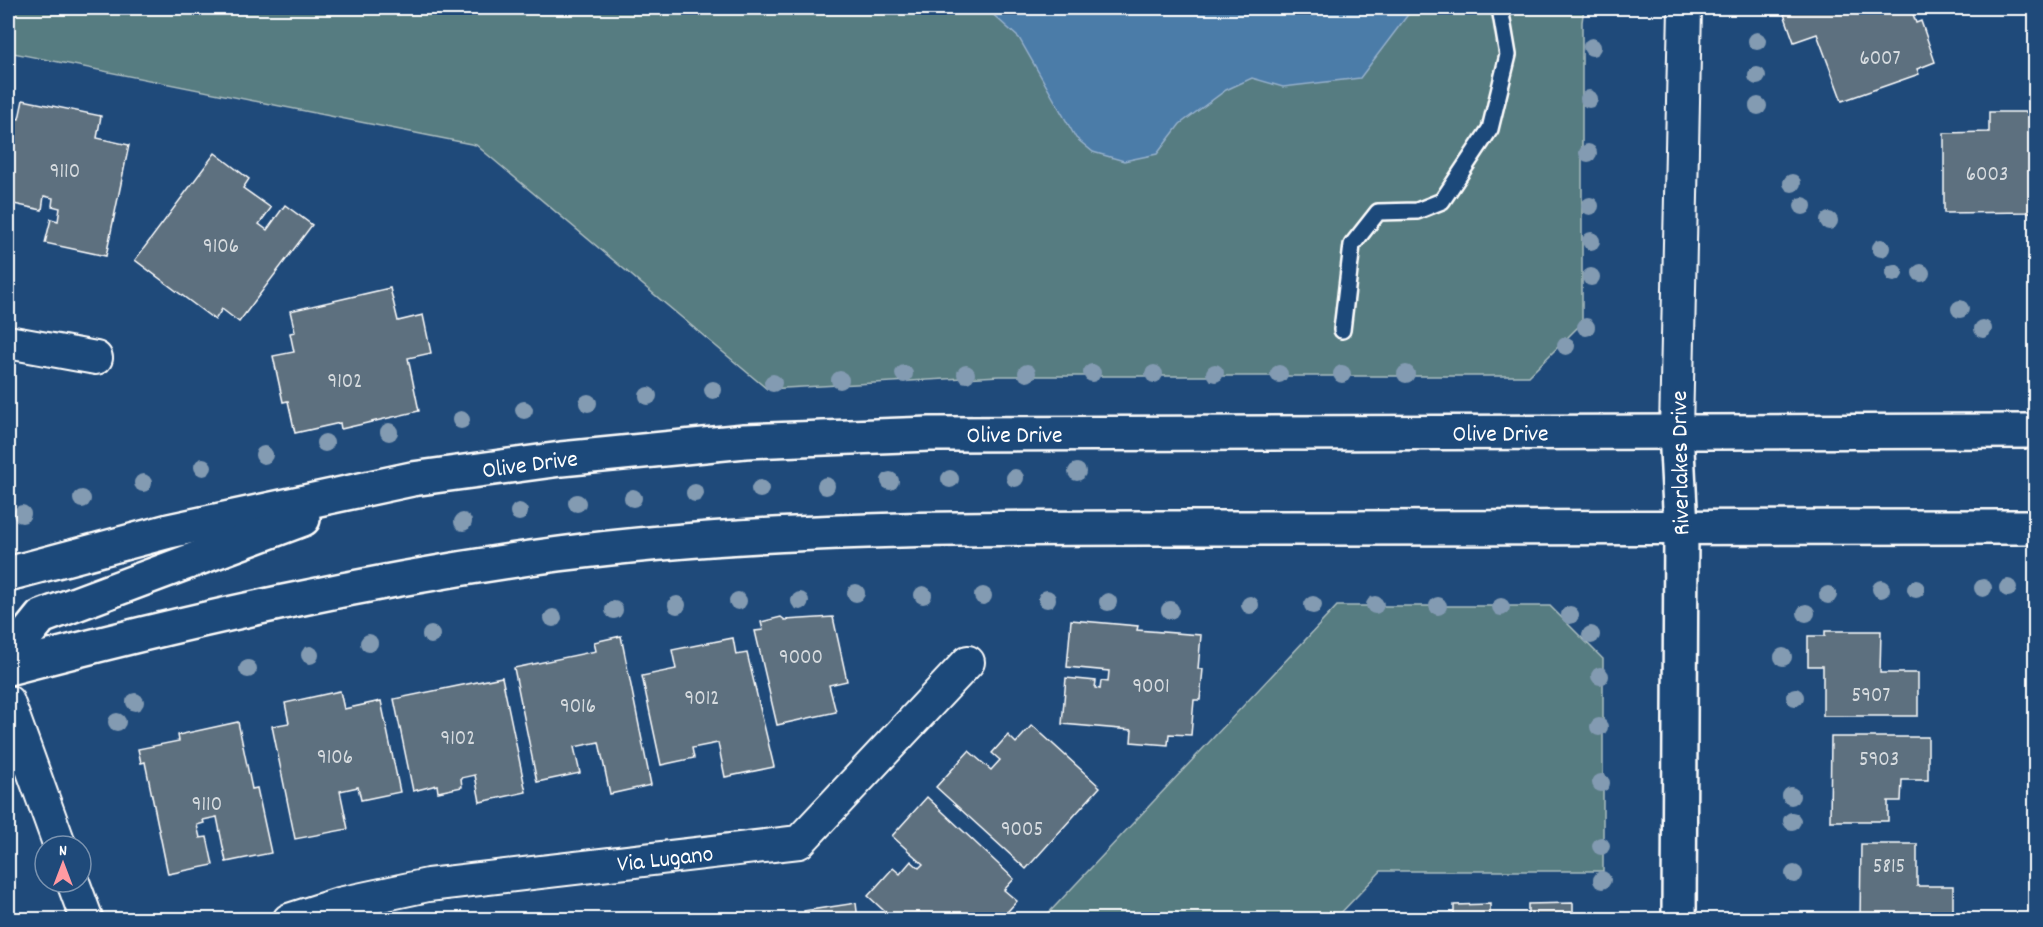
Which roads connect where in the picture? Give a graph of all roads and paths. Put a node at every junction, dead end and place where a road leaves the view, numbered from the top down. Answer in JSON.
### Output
{"nodes":[{"id":1,"x":1500,"y":8,"type":"edge"},
{"id":2,"x":1684,"y":8,"type":"edge"},
{"id":3,"x":1342,"y":330,"type":"dead end"},
{"id":4,"x":8,"y":342,"type":"edge"},
{"id":5,"x":96,"y":358,"type":"dead end"},
{"id":6,"x":1676,"y":431,"type":"junction"},
{"id":7,"x":2036,"y":432,"type":"edge"},
{"id":8,"x":412,"y":479,"type":"junction"},
{"id":9,"x":1682,"y":527,"type":"junction"},
{"id":10,"x":2036,"y":527,"type":"edge"},
{"id":11,"x":8,"y":574,"type":"edge"},
{"id":12,"x":8,"y":658,"type":"edge"},
{"id":13,"x":968,"y":662,"type":"dead end"},
{"id":14,"x":8,"y":668,"type":"edge"},
{"id":15,"x":8,"y":702,"type":"edge"},
{"id":16,"x":56,"y":834,"type":"edge"},
{"id":17,"x":78,"y":894,"type":"edge"},
{"id":18,"x":87,"y":920,"type":"edge"},
{"id":19,"x":289,"y":920,"type":"edge"},
{"id":20,"x":1679,"y":920,"type":"edge"}],
"edges":[{"from":1,"to":3,"type":"lane"},
{"from":2,"to":6,"type":"street","name":"Riverlakes Drive"},
{"from":4,"to":5,"type":"street"},
{"from":6,"to":7,"type":"main road","name":"Olive Drive"},
{"from":6,"to":8,"type":"main road","name":"Olive Drive"},
{"from":6,"to":9,"type":"main road","name":"Riverlakes Drive"},
{"from":8,"to":11,"type":"main road","name":"Olive Drive"},
{"from":8,"to":12,"type":"main road"},
{"from":9,"to":10,"type":"main road"},
{"from":9,"to":14,"type":"main road"},
{"from":9,"to":20,"type":"main road","name":"Riverlakes Drive"},
{"from":13,"to":19,"type":"street","name":"Via Lugano"},
{"from":15,"to":16,"type":"street"},
{"from":17,"to":18,"type":"street"}]}
